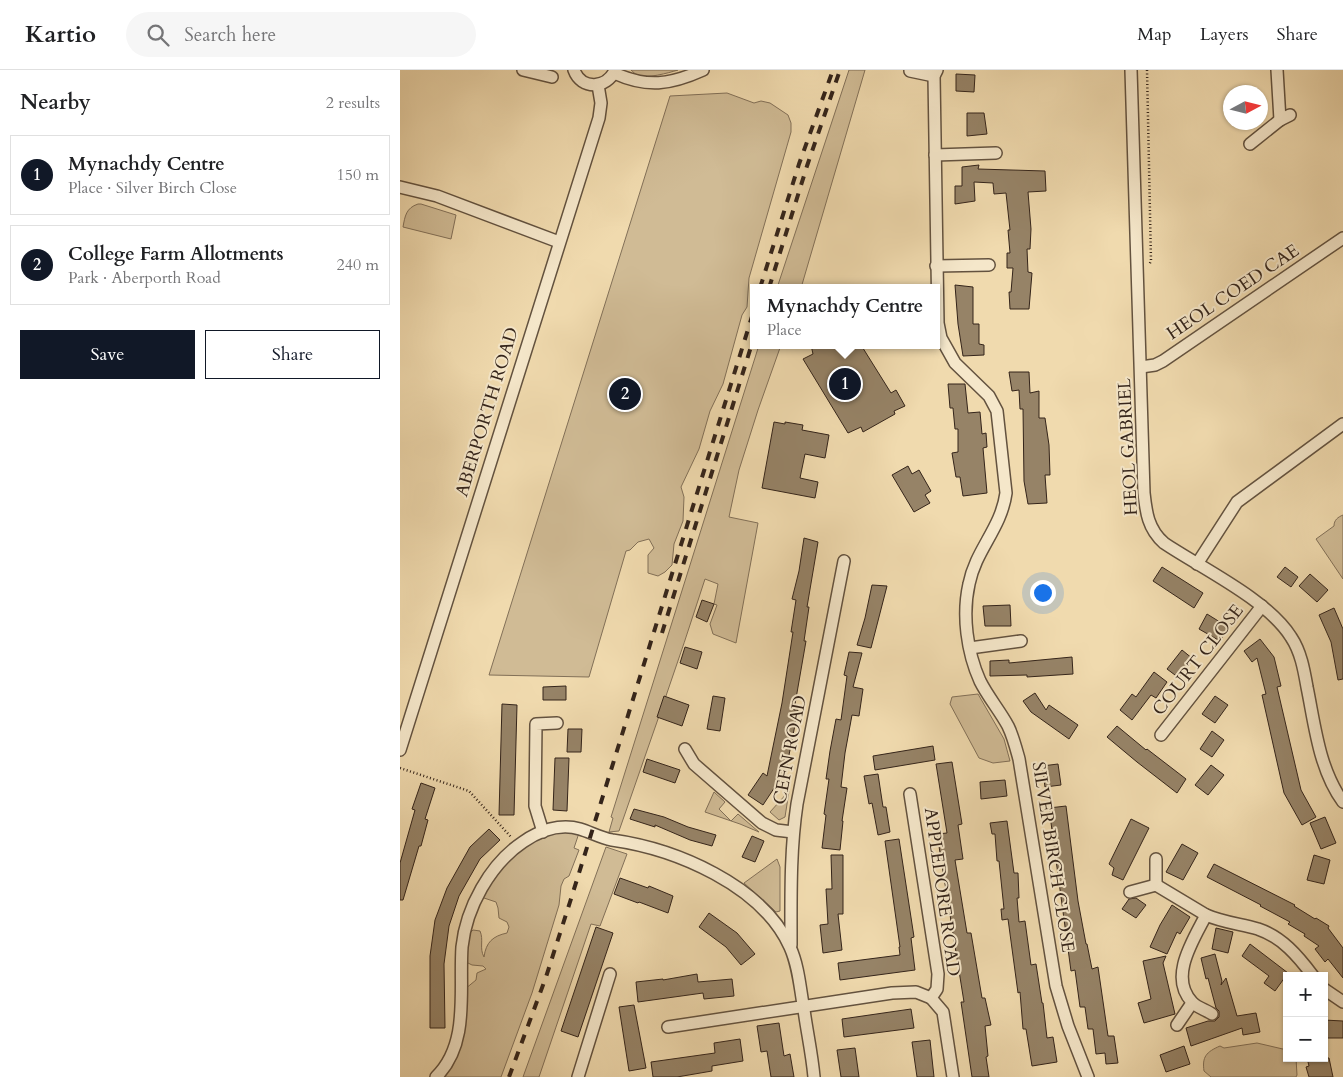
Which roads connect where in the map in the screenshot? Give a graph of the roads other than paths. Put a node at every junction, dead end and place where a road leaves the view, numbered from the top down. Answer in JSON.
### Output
{"nodes":[{"id":1,"x":523,"y":70,"type":"edge"},
{"id":2,"x":703,"y":70,"type":"edge"},
{"id":3,"x":1131,"y":70,"type":"edge"},
{"id":4,"x":1277,"y":70,"type":"edge"},
{"id":5,"x":573,"y":71,"type":"edge"},
{"id":6,"x":614,"y":71,"type":"edge"},
{"id":7,"x":910,"y":71,"type":"edge"},
{"id":8,"x":936,"y":73,"type":"edge"},
{"id":9,"x":552,"y":77,"type":"dead end"},
{"id":10,"x":598,"y":85,"type":"junction"},
{"id":11,"x":1250,"y":144,"type":"dead end"},
{"id":12,"x":996,"y":153,"type":"dead end"},
{"id":13,"x":935,"y":154,"type":"junction"},
{"id":14,"x":400,"y":187,"type":"edge"},
{"id":15,"x":1343,"y":238,"type":"edge"},
{"id":16,"x":559,"y":242,"type":"junction"},
{"id":17,"x":989,"y":265,"type":"dead end"},
{"id":18,"x":936,"y":266,"type":"junction"},
{"id":19,"x":937,"y":284,"type":"edge"},
{"id":20,"x":940,"y":333,"type":"edge"},
{"id":21,"x":1141,"y":367,"type":"junction"},
{"id":22,"x":1343,"y":424,"type":"edge"},
{"id":23,"x":844,"y":561,"type":"dead end"},
{"id":24,"x":1198,"y":564,"type":"junction"},
{"id":25,"x":1262,"y":606,"type":"junction"},
{"id":26,"x":1021,"y":640,"type":"dead end"},
{"id":27,"x":970,"y":648,"type":"junction"},
{"id":28,"x":558,"y":723,"type":"dead end"},
{"id":29,"x":1161,"y":735,"type":"dead end"},
{"id":30,"x":685,"y":749,"type":"dead end"},
{"id":31,"x":400,"y":750,"type":"edge"},
{"id":32,"x":910,"y":794,"type":"dead end"},
{"id":33,"x":1343,"y":802,"type":"edge"},
{"id":34,"x":543,"y":832,"type":"junction"},
{"id":35,"x":793,"y":832,"type":"junction"},
{"id":36,"x":1156,"y":859,"type":"dead end"},
{"id":37,"x":1156,"y":885,"type":"junction"},
{"id":38,"x":1130,"y":892,"type":"dead end"},
{"id":39,"x":1206,"y":915,"type":"junction"},
{"id":40,"x":791,"y":948,"type":"junction"},
{"id":41,"x":1310,"y":972,"type":"edge"},
{"id":42,"x":610,"y":974,"type":"dead end"},
{"id":43,"x":1328,"y":992,"type":"edge"},
{"id":44,"x":931,"y":998,"type":"junction"},
{"id":45,"x":1343,"y":1002,"type":"edge"},
{"id":46,"x":1192,"y":1003,"type":"junction"},
{"id":47,"x":803,"y":1006,"type":"junction"},
{"id":48,"x":1212,"y":1014,"type":"dead end"},
{"id":49,"x":1177,"y":1025,"type":"dead end"},
{"id":50,"x":668,"y":1026,"type":"dead end"},
{"id":51,"x":436,"y":1077,"type":"edge"},
{"id":52,"x":578,"y":1077,"type":"edge"},
{"id":53,"x":814,"y":1077,"type":"edge"},
{"id":54,"x":953,"y":1077,"type":"edge"},
{"id":55,"x":1088,"y":1077,"type":"edge"}],
"edges":[{"from":1,"to":9,"type":"street"},
{"from":2,"to":6,"type":"street"},
{"from":3,"to":21,"type":"street","name":"HEOL GABRIEL"},
{"from":4,"to":11,"type":"street"},
{"from":5,"to":10,"type":"street"},
{"from":6,"to":10,"type":"street"},
{"from":7,"to":8,"type":"street"},
{"from":8,"to":13,"type":"street","name":"SILVER BIRCH CLOSE"},
{"from":10,"to":16,"type":"street","name":"ABERPORTH ROAD"},
{"from":12,"to":13,"type":"street"},
{"from":13,"to":18,"type":"street","name":"SILVER BIRCH CLOSE"},
{"from":14,"to":16,"type":"street"},
{"from":15,"to":21,"type":"street","name":"HEOL COED CAE"},
{"from":16,"to":31,"type":"street","name":"ABERPORTH ROAD"},
{"from":17,"to":18,"type":"street"},
{"from":18,"to":19,"type":"street","name":"SILVER BIRCH CLOSE"},
{"from":20,"to":27,"type":"street","name":"SILVER BIRCH CLOSE"},
{"from":21,"to":24,"type":"street","name":"HEOL GABRIEL"},
{"from":22,"to":24,"type":"street"},
{"from":23,"to":35,"type":"street","name":"CEFN ROAD"},
{"from":24,"to":25,"type":"street","name":"HEOL GABRIEL"},
{"from":25,"to":29,"type":"street","name":"COURT CLOSE"},
{"from":25,"to":33,"type":"street","name":"HEOL GABRIEL"},
{"from":26,"to":27,"type":"street"},
{"from":27,"to":55,"type":"street","name":"SILVER BIRCH CLOSE"},
{"from":28,"to":34,"type":"street"},
{"from":30,"to":35,"type":"street"},
{"from":32,"to":44,"type":"street","name":"APPLEDORE ROAD"},
{"from":34,"to":40,"type":"street"},
{"from":34,"to":51,"type":"street"},
{"from":35,"to":40,"type":"street","name":"CEFN ROAD"},
{"from":36,"to":37,"type":"street"},
{"from":37,"to":38,"type":"street"},
{"from":37,"to":39,"type":"street"},
{"from":39,"to":41,"type":"street"},
{"from":39,"to":46,"type":"street"},
{"from":40,"to":47,"type":"street"},
{"from":42,"to":52,"type":"street"},
{"from":43,"to":45,"type":"street"},
{"from":44,"to":47,"type":"street"},
{"from":44,"to":54,"type":"street","name":"APPLEDORE ROAD"},
{"from":46,"to":48,"type":"street"},
{"from":46,"to":49,"type":"street"},
{"from":47,"to":50,"type":"street"},
{"from":47,"to":53,"type":"street"}]}
